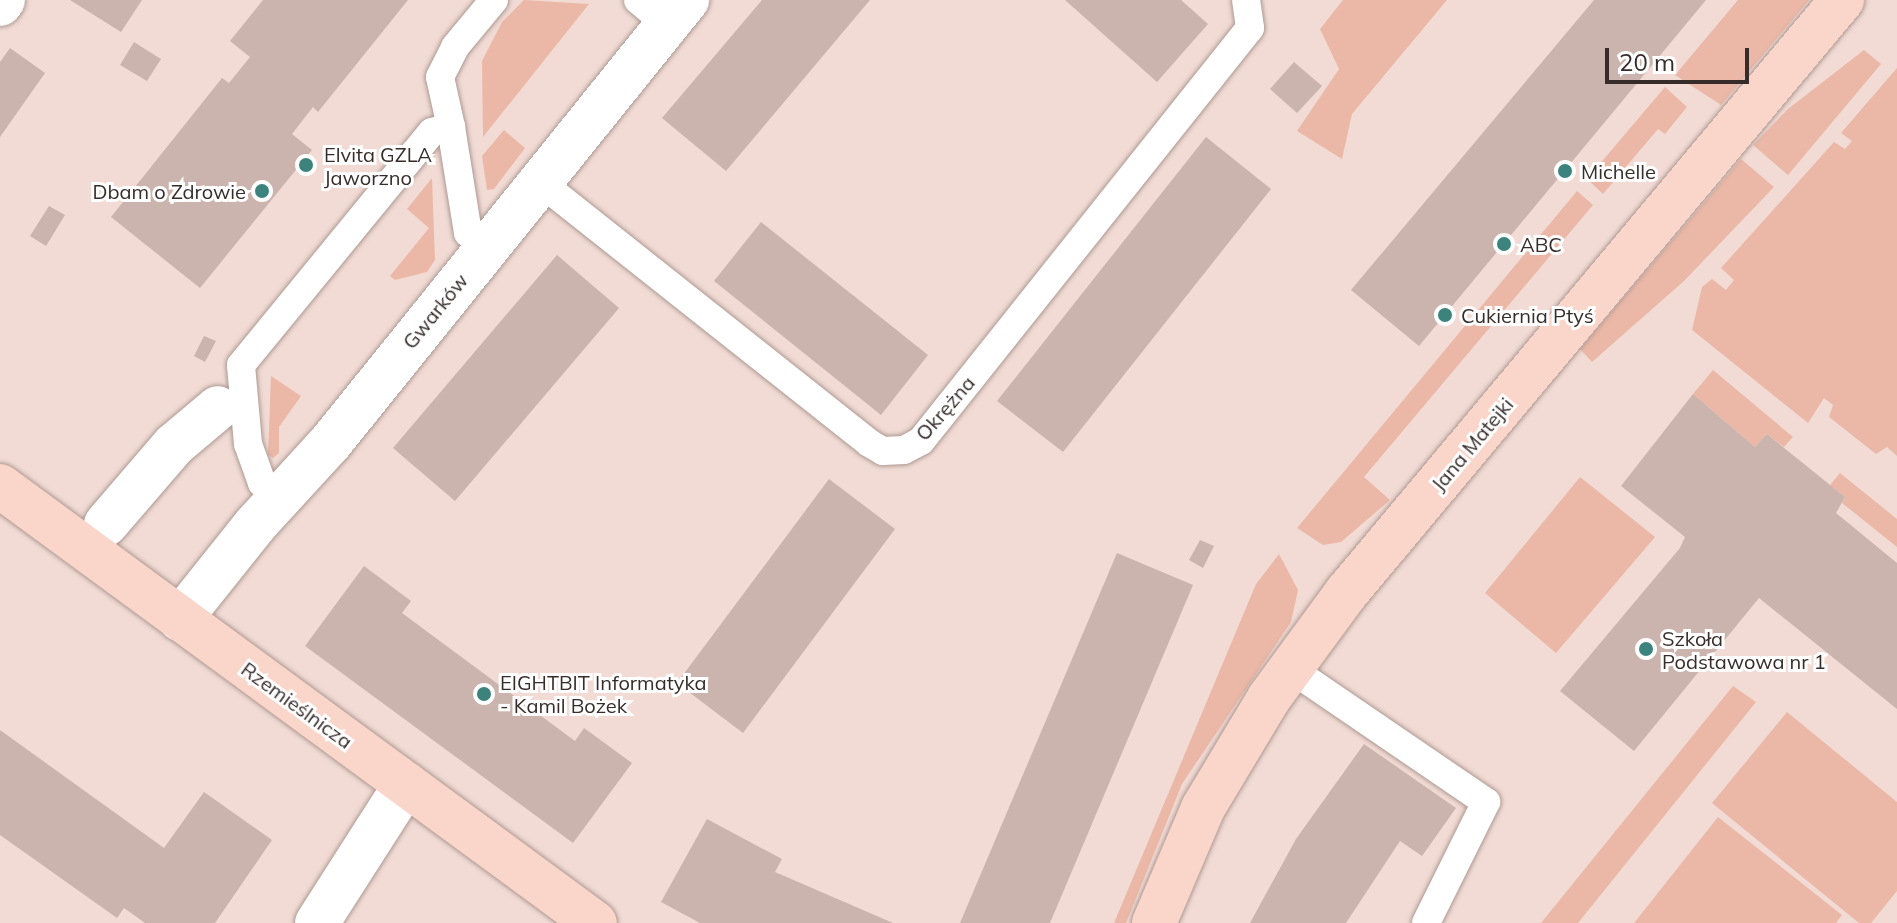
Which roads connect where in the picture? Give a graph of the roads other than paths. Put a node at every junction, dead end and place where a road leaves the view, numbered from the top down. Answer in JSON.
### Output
{"nodes":[{"id":1,"x":494,"y":0,"type":"edge"},
{"id":2,"x":1246,"y":0,"type":"edge"},
{"id":3,"x":1842,"y":0,"type":"edge"},
{"id":4,"x":664,"y":8,"type":"edge"},
{"id":5,"x":451,"y":127,"type":"junction"},
{"id":6,"x":540,"y":182,"type":"junction"},
{"id":7,"x":487,"y":247,"type":"junction"},
{"id":8,"x":218,"y":408,"type":"dead end"},
{"id":9,"x":0,"y":486,"type":"edge"},
{"id":10,"x":279,"y":499,"type":"junction"},
{"id":11,"x":106,"y":524,"type":"dead end"},
{"id":12,"x":180,"y":619,"type":"junction"},
{"id":13,"x":1291,"y":669,"type":"junction"},
{"id":14,"x":406,"y":784,"type":"junction"},
{"id":15,"x":317,"y":923,"type":"edge"},
{"id":16,"x":595,"y":923,"type":"edge"},
{"id":17,"x":1154,"y":923,"type":"edge"},
{"id":18,"x":1426,"y":923,"type":"edge"}],
"edges":[{"from":1,"to":5,"type":"lane"},
{"from":2,"to":6,"type":"lane","name":"Okrężna"},
{"from":3,"to":13,"type":"street","name":"Jana Matejki"},
{"from":4,"to":6,"type":"street","name":"Gwarków"},
{"from":5,"to":7,"type":"lane"},
{"from":5,"to":10,"type":"lane"},
{"from":6,"to":7,"type":"street","name":"Gwarków"},
{"from":7,"to":10,"type":"street","name":"Gwarków"},
{"from":8,"to":11,"type":"street"},
{"from":9,"to":12,"type":"street","name":"Rzemieślnicza"},
{"from":10,"to":12,"type":"street","name":"Gwarków"},
{"from":12,"to":14,"type":"street","name":"Rzemieślnicza"},
{"from":13,"to":17,"type":"street","name":"Jana Matejki"},
{"from":13,"to":18,"type":"lane"},
{"from":14,"to":15,"type":"street"},
{"from":14,"to":16,"type":"street","name":"Rzemieślnicza"}]}
